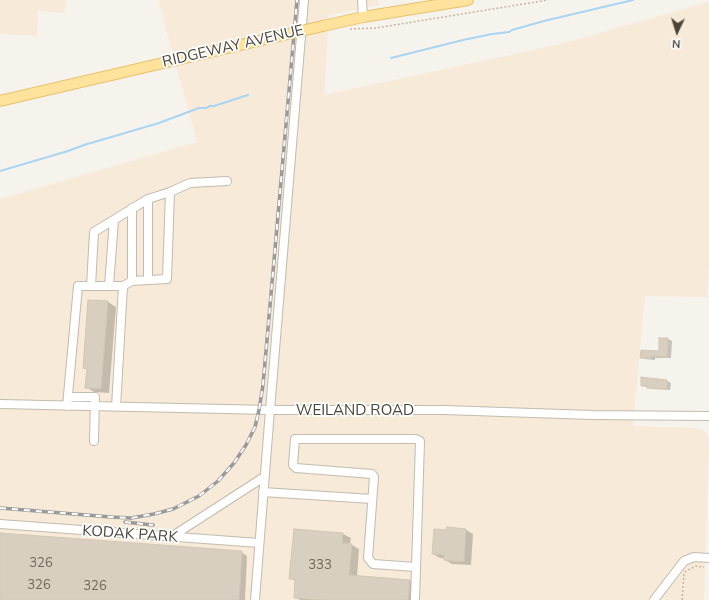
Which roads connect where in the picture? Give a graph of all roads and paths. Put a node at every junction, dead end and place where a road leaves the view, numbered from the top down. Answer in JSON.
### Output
{"nodes":[{"id":1,"x":304,"y":0,"type":"edge"},
{"id":2,"x":362,"y":0,"type":"edge"},
{"id":3,"x":468,"y":0,"type":"edge"},
{"id":4,"x":548,"y":0,"type":"edge"},
{"id":5,"x":363,"y":17,"type":"junction"},
{"id":6,"x":346,"y":29,"type":"dead end"},
{"id":7,"x":0,"y":100,"type":"edge"},
{"id":8,"x":227,"y":181,"type":"dead end"},
{"id":9,"x":170,"y":192,"type":"junction"},
{"id":10,"x":148,"y":199,"type":"junction"},
{"id":11,"x":132,"y":208,"type":"junction"},
{"id":12,"x":114,"y":220,"type":"junction"},
{"id":13,"x":148,"y":280,"type":"junction"},
{"id":14,"x":132,"y":281,"type":"junction"},
{"id":15,"x":91,"y":286,"type":"junction"},
{"id":16,"x":109,"y":286,"type":"junction"},
{"id":17,"x":123,"y":286,"type":"junction"},
{"id":18,"x":68,"y":397,"type":"junction"},
{"id":19,"x":0,"y":404,"type":"edge"},
{"id":20,"x":67,"y":406,"type":"junction"},
{"id":21,"x":94,"y":407,"type":"junction"},
{"id":22,"x":116,"y":407,"type":"junction"},
{"id":23,"x":270,"y":410,"type":"junction"},
{"id":24,"x":709,"y":416,"type":"edge"},
{"id":25,"x":94,"y":441,"type":"dead end"},
{"id":26,"x":264,"y":477,"type":"junction"},
{"id":27,"x":263,"y":492,"type":"junction"},
{"id":28,"x":372,"y":499,"type":"junction"},
{"id":29,"x":0,"y":524,"type":"edge"},
{"id":30,"x":171,"y":537,"type":"junction"},
{"id":31,"x":259,"y":543,"type":"junction"},
{"id":32,"x":709,"y":558,"type":"edge"},
{"id":33,"x":416,"y":567,"type":"junction"},
{"id":34,"x":704,"y":567,"type":"dead end"},
{"id":35,"x":255,"y":600,"type":"edge"},
{"id":36,"x":415,"y":600,"type":"edge"},
{"id":37,"x":654,"y":600,"type":"edge"},
{"id":38,"x":682,"y":600,"type":"edge"}],
"edges":[{"from":1,"to":23,"type":"street"},
{"from":2,"to":5,"type":"street"},
{"from":3,"to":5,"type":"main road","name":"RIDGEWAY AVENUE"},
{"from":4,"to":6,"type":"path"},
{"from":5,"to":7,"type":"main road","name":"RIDGEWAY AVENUE","bridge":true},
{"from":8,"to":9,"type":"street"},
{"from":9,"to":10,"type":"street"},
{"from":9,"to":13,"type":"street"},
{"from":10,"to":11,"type":"street"},
{"from":10,"to":13,"type":"street"},
{"from":11,"to":12,"type":"street"},
{"from":11,"to":14,"type":"street"},
{"from":12,"to":15,"type":"street"},
{"from":12,"to":16,"type":"street"},
{"from":13,"to":14,"type":"street"},
{"from":14,"to":17,"type":"street"},
{"from":15,"to":16,"type":"street"},
{"from":15,"to":18,"type":"street"},
{"from":16,"to":17,"type":"street"},
{"from":17,"to":22,"type":"street"},
{"from":18,"to":20,"type":"street"},
{"from":18,"to":21,"type":"street"},
{"from":19,"to":20,"type":"street","name":"WEILAND ROAD"},
{"from":20,"to":21,"type":"street","name":"WEILAND ROAD"},
{"from":21,"to":22,"type":"street","name":"WEILAND ROAD"},
{"from":21,"to":25,"type":"street"},
{"from":22,"to":23,"type":"street","name":"WEILAND ROAD"},
{"from":23,"to":24,"type":"street","name":"WEILAND ROAD"},
{"from":23,"to":26,"type":"street"},
{"from":26,"to":27,"type":"street"},
{"from":26,"to":30,"type":"street"},
{"from":27,"to":28,"type":"street"},
{"from":27,"to":31,"type":"street"},
{"from":28,"to":33,"type":"street"},
{"from":28,"to":33,"type":"street"},
{"from":29,"to":30,"type":"street","name":"KODAK PARK"},
{"from":30,"to":31,"type":"street","name":"KODAK PARK"},
{"from":31,"to":35,"type":"street"},
{"from":32,"to":37,"type":"street"},
{"from":33,"to":36,"type":"street"},
{"from":34,"to":38,"type":"path"}]}
